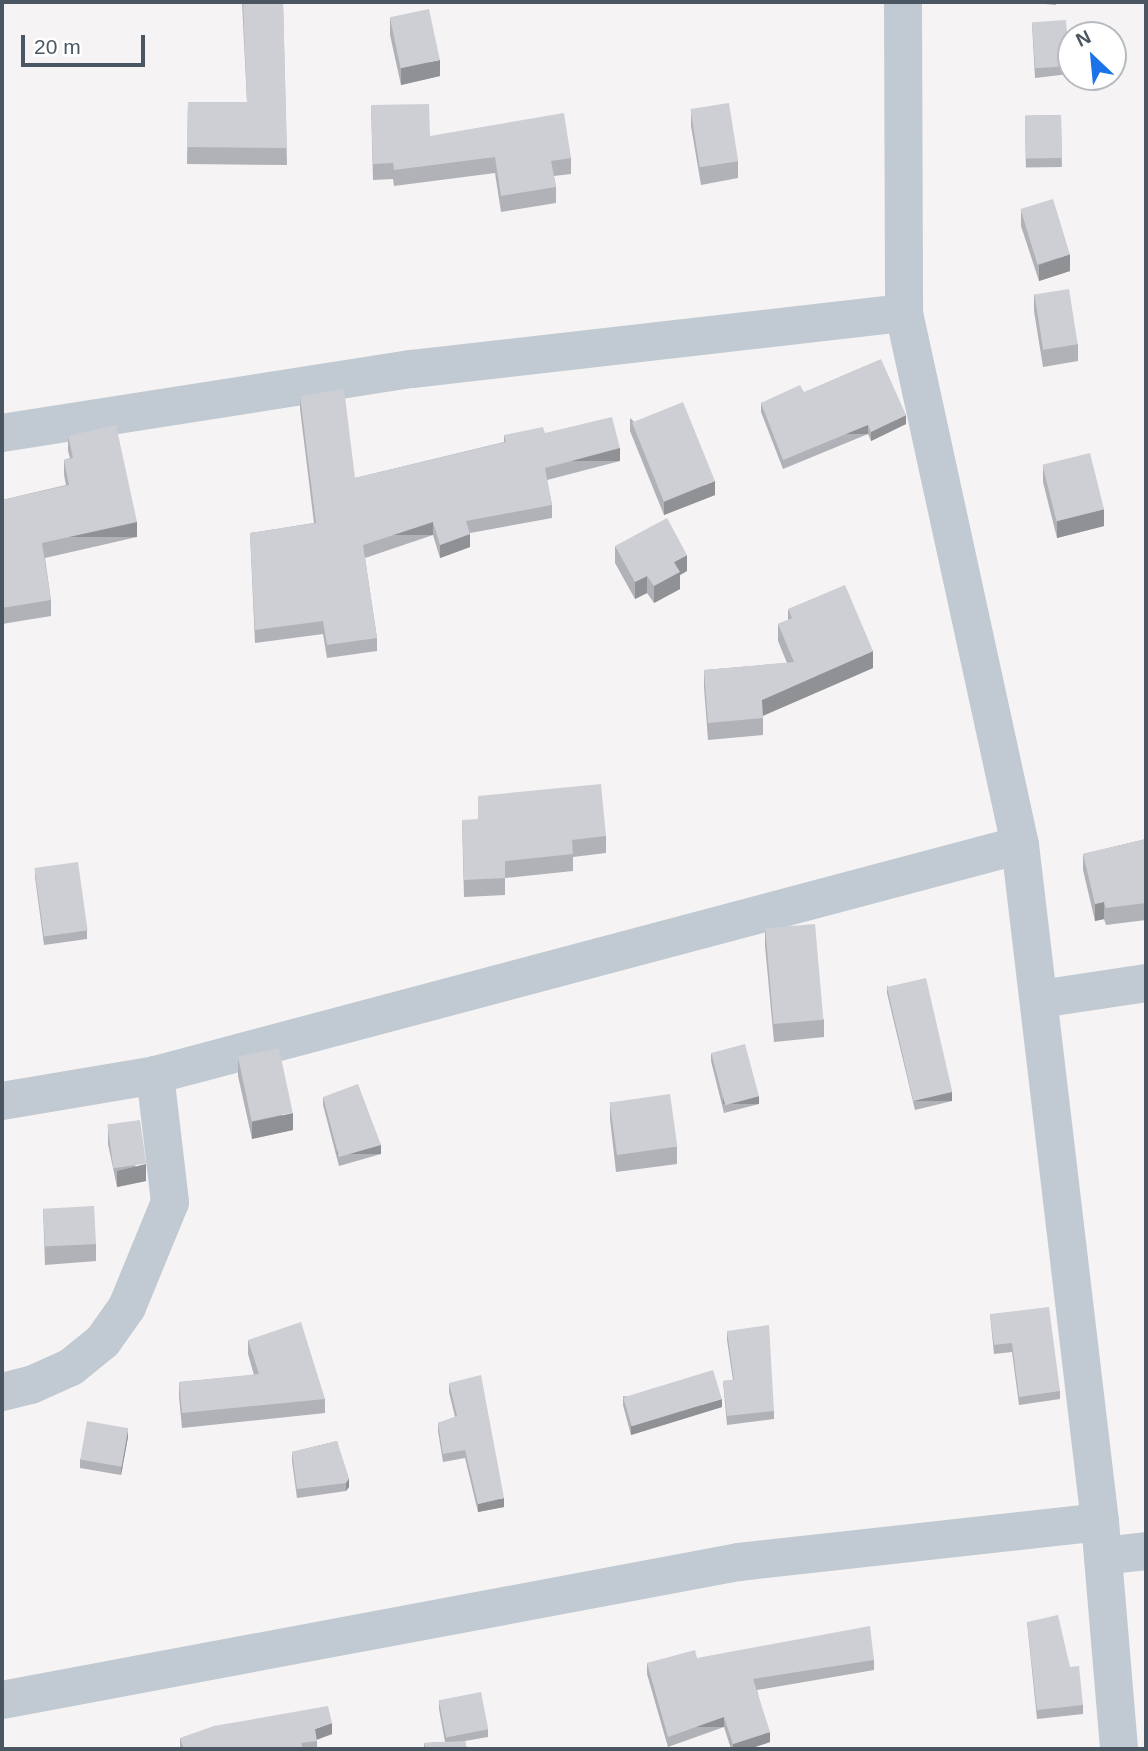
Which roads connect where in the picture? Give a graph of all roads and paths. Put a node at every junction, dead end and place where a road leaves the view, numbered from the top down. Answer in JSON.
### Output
{"nodes":[{"id":1,"x":902,"y":2,"type":"edge"},
{"id":2,"x":904,"y":313,"type":"junction"},
{"id":3,"x":2,"y":433,"type":"edge"},
{"id":4,"x":1020,"y":845,"type":"junction"},
{"id":5,"x":1146,"y":983,"type":"edge"},
{"id":6,"x":1041,"y":999,"type":"junction"},
{"id":7,"x":155,"y":1075,"type":"junction"},
{"id":8,"x":2,"y":1101,"type":"edge"},
{"id":9,"x":2,"y":1392,"type":"edge"},
{"id":10,"x":1101,"y":1539,"type":"junction"},
{"id":11,"x":1146,"y":1551,"type":"edge"},
{"id":12,"x":2,"y":1700,"type":"edge"},
{"id":13,"x":1119,"y":1749,"type":"edge"}],
"edges":[{"from":1,"to":2,"type":"street"},
{"from":2,"to":3,"type":"street"},
{"from":2,"to":4,"type":"street"},
{"from":4,"to":6,"type":"street"},
{"from":4,"to":7,"type":"street"},
{"from":5,"to":6,"type":"street"},
{"from":6,"to":10,"type":"street"},
{"from":7,"to":8,"type":"street"},
{"from":7,"to":9,"type":"street"},
{"from":10,"to":11,"type":"street"},
{"from":10,"to":12,"type":"street"},
{"from":10,"to":13,"type":"street"}]}
